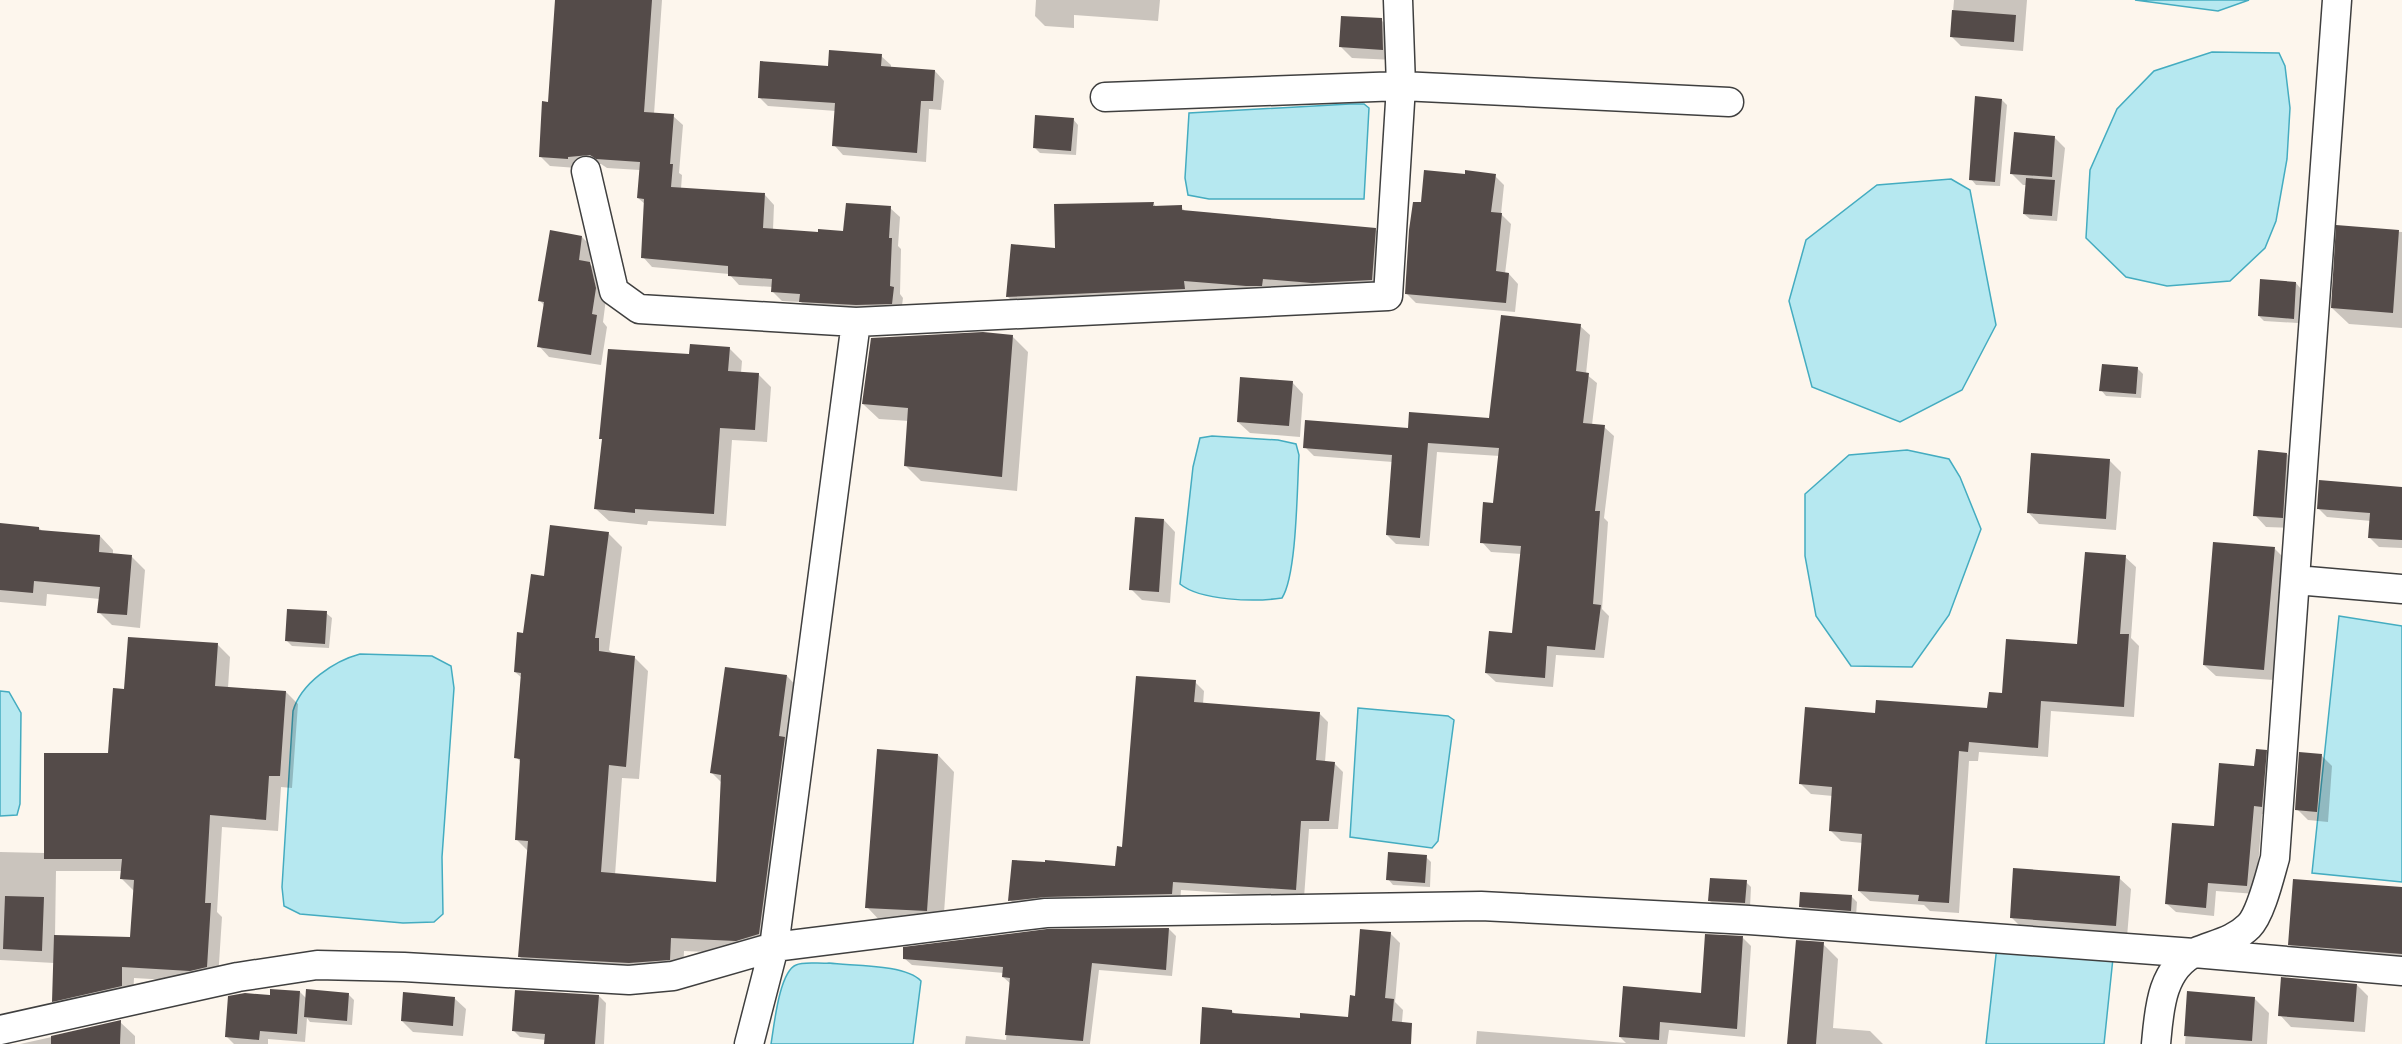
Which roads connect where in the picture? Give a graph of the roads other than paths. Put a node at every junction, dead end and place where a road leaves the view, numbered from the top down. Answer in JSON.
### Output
{"nodes":[{"id":1,"x":1398,"y":0,"type":"edge"},
{"id":2,"x":2337,"y":0,"type":"edge"},
{"id":3,"x":1401,"y":86,"type":"junction"},
{"id":4,"x":1105,"y":97,"type":"dead end"},
{"id":5,"x":1729,"y":102,"type":"dead end"},
{"id":6,"x":586,"y":171,"type":"dead end"},
{"id":7,"x":856,"y":322,"type":"junction"},
{"id":8,"x":2296,"y":580,"type":"junction"},
{"id":9,"x":2402,"y":589,"type":"edge"},
{"id":10,"x":774,"y":947,"type":"junction"},
{"id":11,"x":2194,"y":953,"type":"junction"},
{"id":12,"x":2402,"y":971,"type":"edge"},
{"id":13,"x":0,"y":1030,"type":"edge"},
{"id":14,"x":749,"y":1044,"type":"edge"},
{"id":15,"x":2156,"y":1044,"type":"edge"}],
"edges":[{"from":1,"to":3,"type":"street"},
{"from":2,"to":8,"type":"street"},
{"from":3,"to":4,"type":"street"},
{"from":3,"to":5,"type":"street"},
{"from":3,"to":7,"type":"street"},
{"from":6,"to":7,"type":"street"},
{"from":7,"to":10,"type":"street"},
{"from":8,"to":9,"type":"street"},
{"from":8,"to":11,"type":"street"},
{"from":10,"to":11,"type":"street"},
{"from":10,"to":13,"type":"street"},
{"from":10,"to":14,"type":"street"},
{"from":11,"to":12,"type":"street"},
{"from":11,"to":15,"type":"street"}]}
